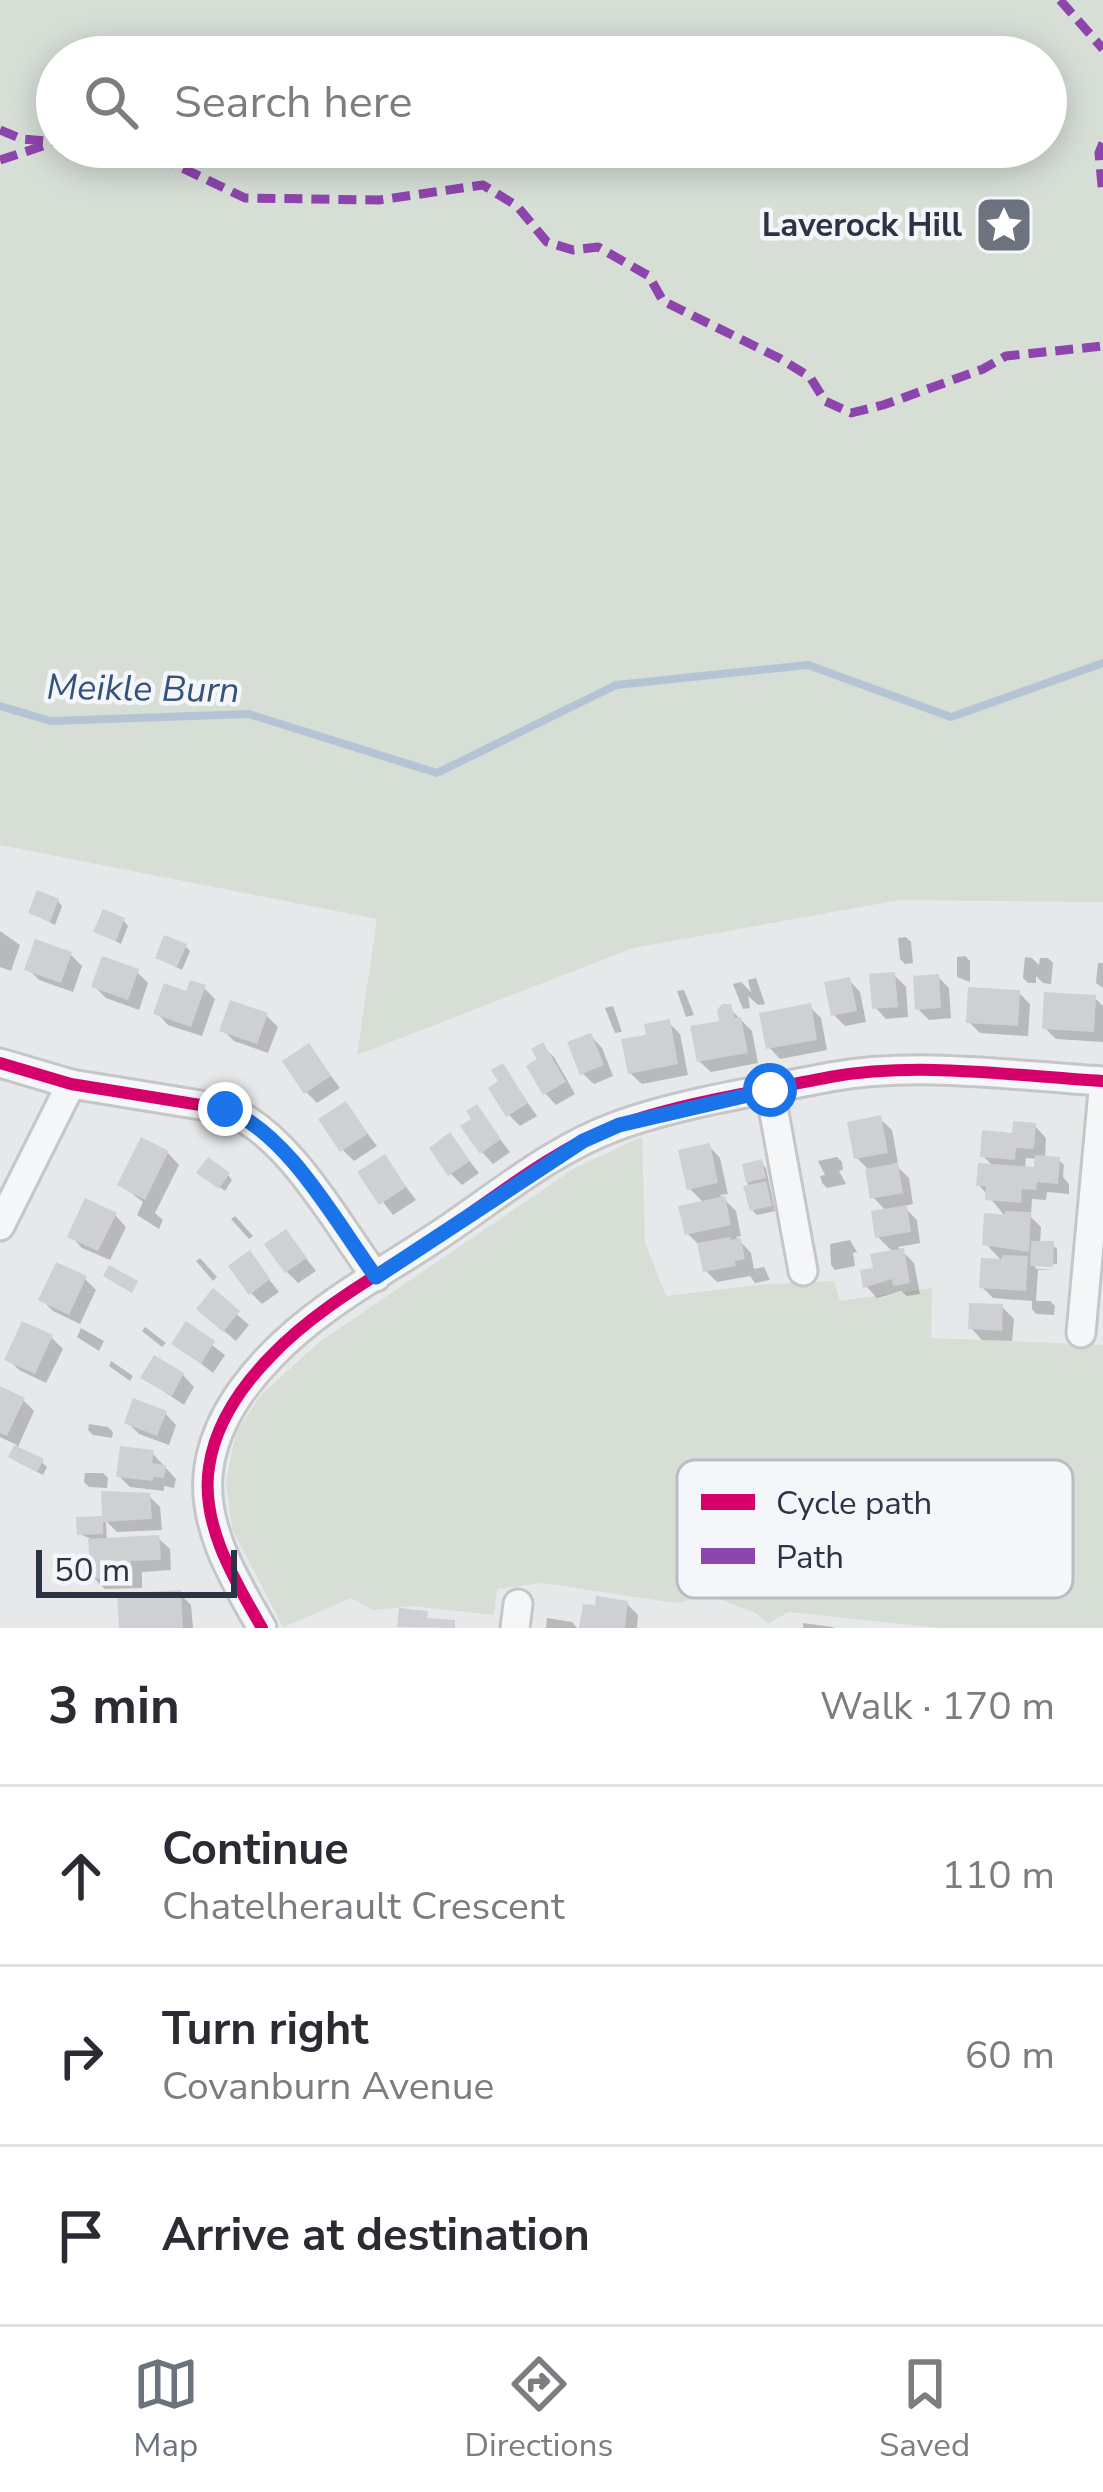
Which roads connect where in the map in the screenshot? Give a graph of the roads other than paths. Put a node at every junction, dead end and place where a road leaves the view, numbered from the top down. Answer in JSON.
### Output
{"nodes":[{"id":1,"x":0,"y":1064,"type":"edge"},
{"id":2,"x":70,"y":1084,"type":"junction"},
{"id":3,"x":1103,"y":1086,"type":"edge"},
{"id":4,"x":770,"y":1090,"type":"junction"},
{"id":5,"x":0,"y":1226,"type":"edge"},
{"id":6,"x":803,"y":1271,"type":"dead end"},
{"id":7,"x":376,"y":1277,"type":"junction"},
{"id":8,"x":1081,"y":1333,"type":"dead end"},
{"id":9,"x":262,"y":1628,"type":"edge"}],
"edges":[{"from":1,"to":2,"type":"street"},
{"from":2,"to":5,"type":"street"},
{"from":2,"to":7,"type":"street"},
{"from":3,"to":4,"type":"street"},
{"from":3,"to":8,"type":"street"},
{"from":4,"to":6,"type":"street"},
{"from":4,"to":7,"type":"street"},
{"from":7,"to":9,"type":"street"}]}
